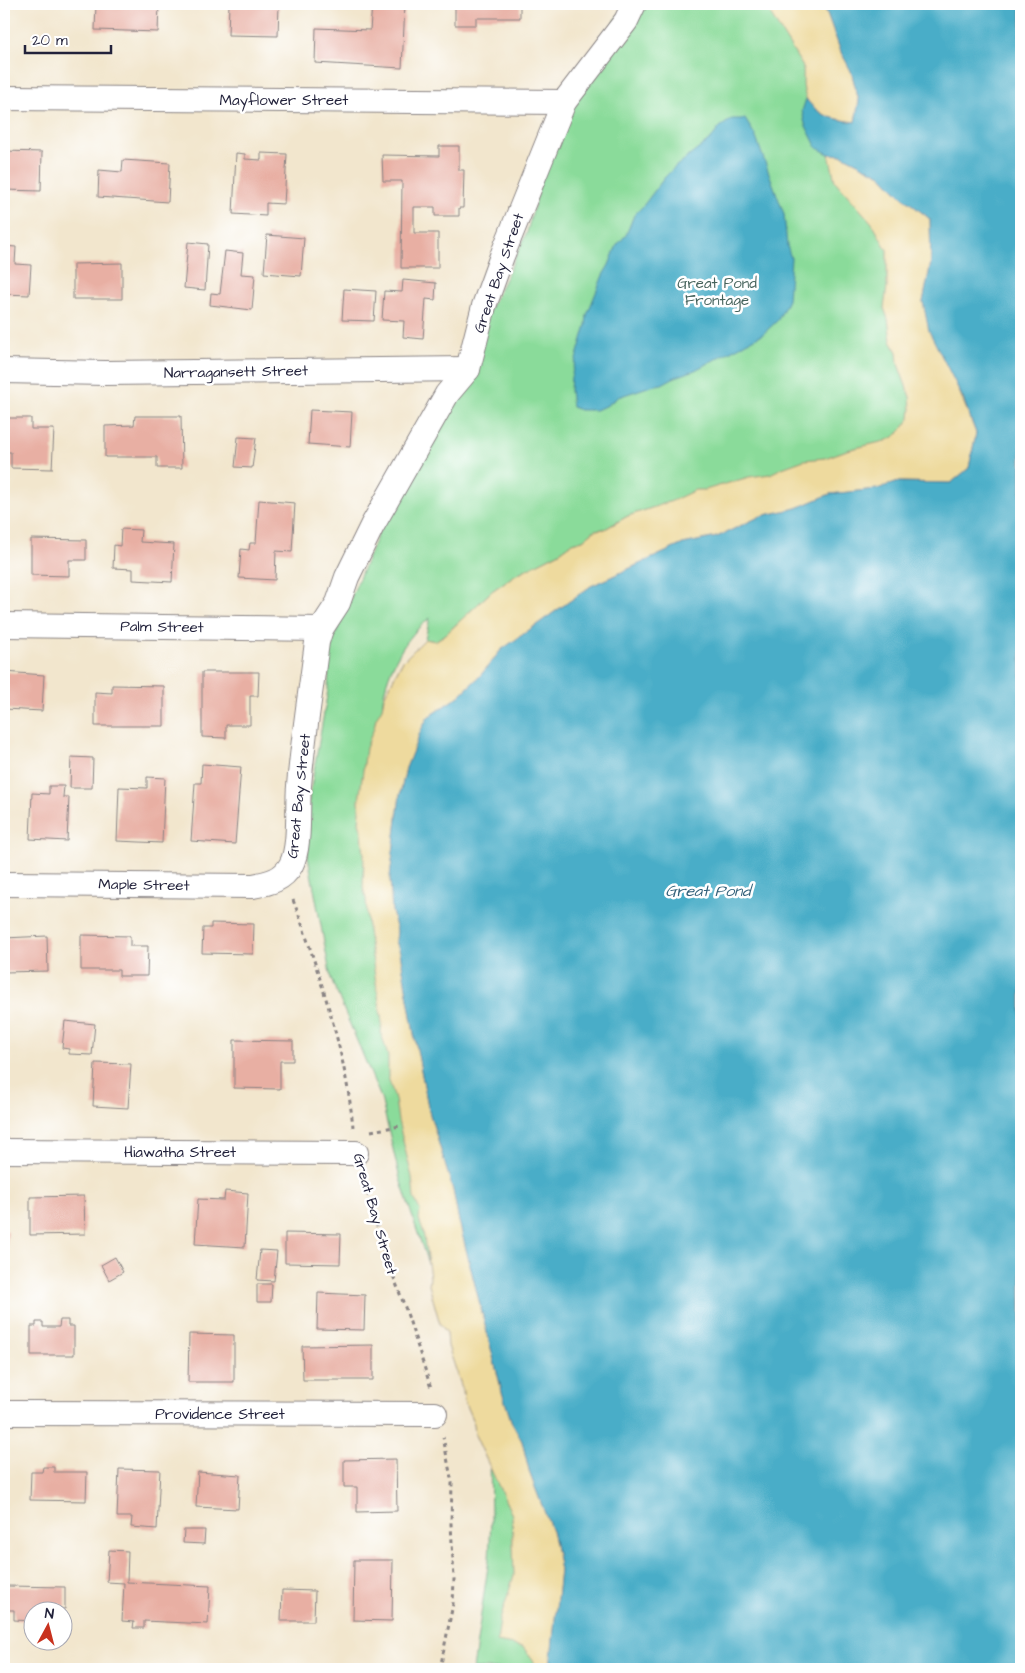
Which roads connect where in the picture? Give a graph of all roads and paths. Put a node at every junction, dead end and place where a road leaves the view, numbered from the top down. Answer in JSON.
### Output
{"nodes":[{"id":1,"x":634,"y":4,"type":"edge"},
{"id":2,"x":4,"y":98,"type":"edge"},
{"id":3,"x":564,"y":102,"type":"junction"},
{"id":4,"x":468,"y":369,"type":"junction"},
{"id":5,"x":4,"y":371,"type":"edge"},
{"id":6,"x":4,"y":625,"type":"edge"},
{"id":7,"x":321,"y":630,"type":"junction"},
{"id":8,"x":283,"y":876,"type":"junction"},
{"id":9,"x":4,"y":884,"type":"edge"},
{"id":10,"x":400,"y":1126,"type":"dead end"},
{"id":11,"x":373,"y":1131,"type":"dead end"},
{"id":12,"x":4,"y":1151,"type":"edge"},
{"id":13,"x":356,"y":1153,"type":"junction"},
{"id":14,"x":4,"y":1413,"type":"edge"},
{"id":15,"x":435,"y":1414,"type":"junction"},
{"id":16,"x":440,"y":1669,"type":"edge"}],
"edges":[{"from":1,"to":3,"type":"street","name":"Great Bay Street"},
{"from":2,"to":3,"type":"street","name":"Mayflower Street"},
{"from":3,"to":4,"type":"street","name":"Great Bay Street"},
{"from":4,"to":5,"type":"street","name":"Narragansett Street"},
{"from":4,"to":7,"type":"street","name":"Great Bay Street"},
{"from":6,"to":7,"type":"street","name":"Palm Street"},
{"from":7,"to":8,"type":"street","name":"Great Bay Street"},
{"from":8,"to":9,"type":"street","name":"Maple Street"},
{"from":8,"to":13,"type":"path","name":"Great Bay Street"},
{"from":10,"to":11,"type":"path"},
{"from":12,"to":13,"type":"street","name":"Hiawatha Street"},
{"from":13,"to":15,"type":"path","name":"Great Bay Street"},
{"from":14,"to":15,"type":"street","name":"Providence Street"},
{"from":15,"to":16,"type":"path","name":"Great Bay Street"}]}
